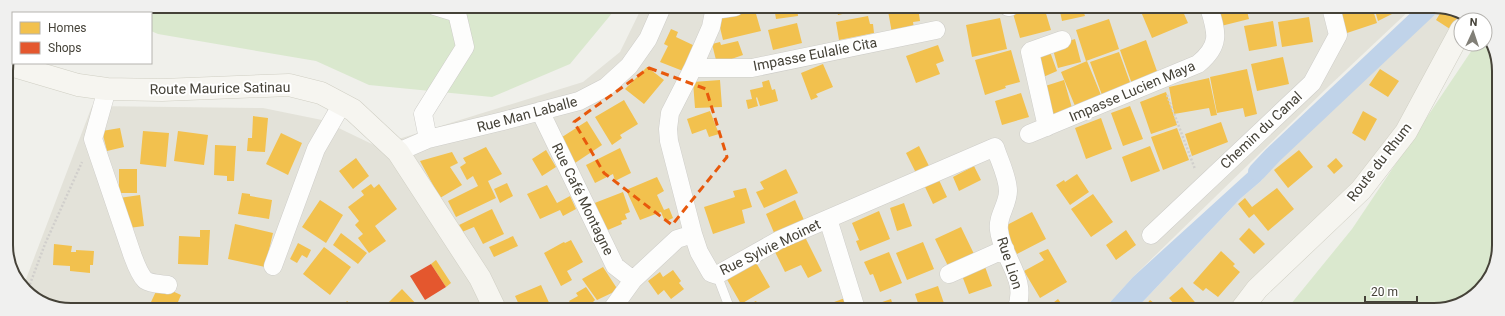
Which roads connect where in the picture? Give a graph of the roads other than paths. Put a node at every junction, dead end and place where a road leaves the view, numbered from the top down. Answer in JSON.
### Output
{"nodes":[{"id":1,"x":457,"y":13,"type":"edge"},
{"id":2,"x":659,"y":13,"type":"edge"},
{"id":3,"x":714,"y":13,"type":"edge"},
{"id":4,"x":1211,"y":13,"type":"edge"},
{"id":5,"x":1332,"y":13,"type":"edge"},
{"id":6,"x":936,"y":30,"type":"dead end"},
{"id":7,"x":1062,"y":40,"type":"dead end"},
{"id":8,"x":1453,"y":45,"type":"edge"},
{"id":9,"x":13,"y":65,"type":"edge"},
{"id":10,"x":693,"y":68,"type":"junction"},
{"id":11,"x":107,"y":89,"type":"junction"},
{"id":12,"x":342,"y":104,"type":"junction"},
{"id":13,"x":540,"y":111,"type":"junction"},
{"id":14,"x":1048,"y":127,"type":"junction"},
{"id":15,"x":1029,"y":134,"type":"dead end"},
{"id":16,"x":428,"y":139,"type":"junction"},
{"id":17,"x":995,"y":147,"type":"joint"},
{"id":18,"x":398,"y":152,"type":"junction"},
{"id":19,"x":828,"y":219,"type":"junction"},
{"id":20,"x":693,"y":234,"type":"junction"},
{"id":21,"x":1151,"y":235,"type":"dead end"},
{"id":22,"x":1005,"y":249,"type":"junction"},
{"id":23,"x":273,"y":266,"type":"dead end"},
{"id":24,"x":949,"y":274,"type":"dead end"},
{"id":25,"x":717,"y":275,"type":"junction"},
{"id":26,"x":633,"y":280,"type":"junction"},
{"id":27,"x":168,"y":285,"type":"dead end"},
{"id":28,"x":492,"y":303,"type":"edge"},
{"id":29,"x":616,"y":303,"type":"edge"},
{"id":30,"x":728,"y":303,"type":"edge"},
{"id":31,"x":854,"y":303,"type":"edge"},
{"id":32,"x":1019,"y":303,"type":"edge"},
{"id":33,"x":1246,"y":303,"type":"edge"}],
"edges":[{"from":1,"to":16,"type":"street"},
{"from":2,"to":13,"type":"street","name":"Rue Man Laballe"},
{"from":3,"to":10,"type":"street","name":"Rue Sylvie Moinet"},
{"from":4,"to":14,"type":"street","name":"Impasse Lucien Maya"},
{"from":5,"to":21,"type":"street","name":"Chemin du Canal"},
{"from":6,"to":10,"type":"street","name":"Impasse Eulalie Cita"},
{"from":7,"to":14,"type":"street"},
{"from":8,"to":33,"type":"main road","name":"Route du Rhum"},
{"from":9,"to":11,"type":"main road","name":"Route Maurice Satinau"},
{"from":10,"to":20,"type":"street","name":"Rue Sylvie Moinet"},
{"from":11,"to":12,"type":"main road","name":"Route Maurice Satinau"},
{"from":11,"to":27,"type":"street"},
{"from":12,"to":18,"type":"main road","name":"Route Maurice Satinau"},
{"from":12,"to":23,"type":"street"},
{"from":13,"to":16,"type":"street","name":"Rue Man Laballe"},
{"from":13,"to":26,"type":"street","name":"Rue Café Montagne"},
{"from":14,"to":15,"type":"street","name":"Impasse Lucien Maya"},
{"from":16,"to":18,"type":"street","name":"Rue Man Laballe"},
{"from":17,"to":19,"type":"street","name":"Rue Sylvie Moinet"},
{"from":17,"to":22,"type":"street","name":"Rue Lion"},
{"from":18,"to":28,"type":"main road","name":"Route Maurice Satinau"},
{"from":19,"to":25,"type":"street","name":"Rue Sylvie Moinet"},
{"from":19,"to":31,"type":"street"},
{"from":20,"to":25,"type":"street","name":"Rue Sylvie Moinet"},
{"from":20,"to":26,"type":"street"},
{"from":22,"to":24,"type":"street"},
{"from":22,"to":32,"type":"street","name":"Rue Lion"},
{"from":25,"to":30,"type":"lane"},
{"from":26,"to":29,"type":"street"}]}
